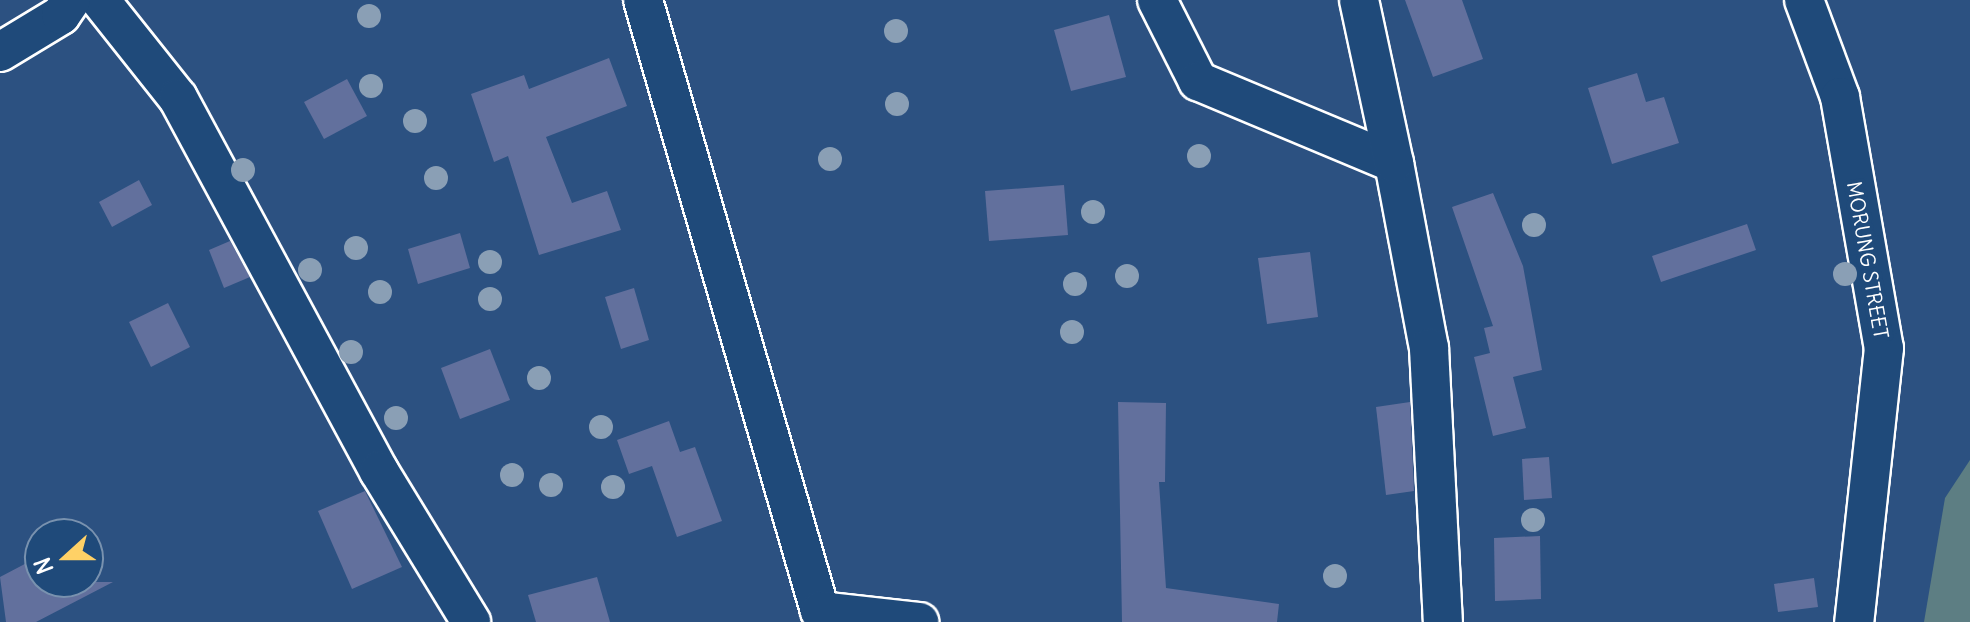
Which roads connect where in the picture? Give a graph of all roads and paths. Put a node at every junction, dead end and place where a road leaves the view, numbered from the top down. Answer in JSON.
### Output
{"nodes":[{"id":1,"x":71,"y":0,"type":"edge"},
{"id":2,"x":100,"y":0,"type":"edge"},
{"id":3,"x":643,"y":0,"type":"edge"},
{"id":4,"x":1157,"y":0,"type":"edge"},
{"id":5,"x":1359,"y":0,"type":"edge"},
{"id":6,"x":1804,"y":0,"type":"edge"},
{"id":7,"x":0,"y":52,"type":"edge"},
{"id":8,"x":1394,"y":163,"type":"junction"},
{"id":9,"x":471,"y":622,"type":"edge"},
{"id":10,"x":919,"y":622,"type":"edge"},
{"id":11,"x":1443,"y":622,"type":"edge"},
{"id":12,"x":1854,"y":622,"type":"edge"}],
"edges":[{"from":1,"to":7,"type":"street"},
{"from":2,"to":9,"type":"street"},
{"from":3,"to":10,"type":"street"},
{"from":4,"to":8,"type":"street"},
{"from":5,"to":8,"type":"street"},
{"from":6,"to":12,"type":"street","name":"MORUNG STREET"},
{"from":8,"to":11,"type":"street"}]}
